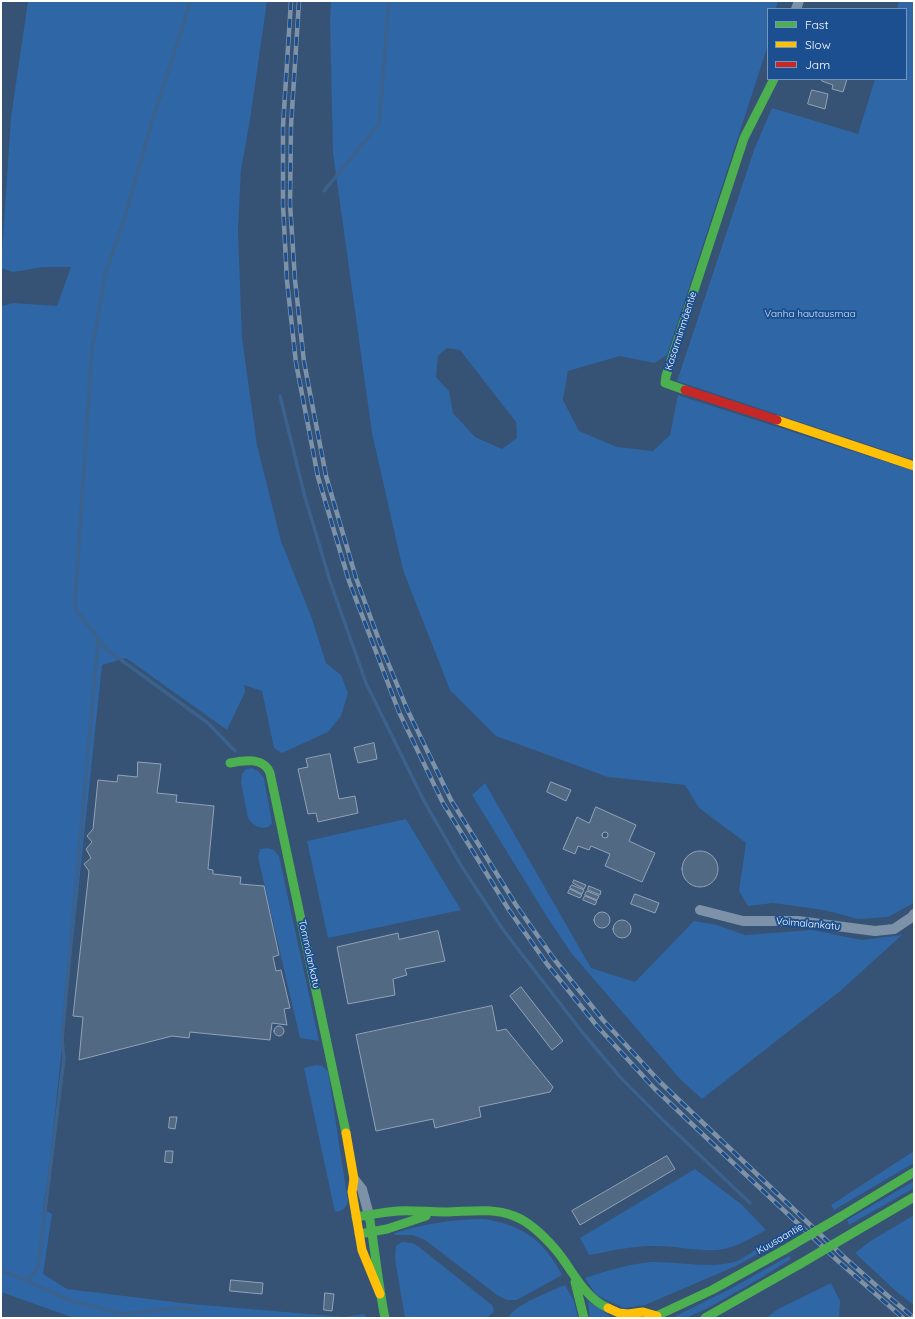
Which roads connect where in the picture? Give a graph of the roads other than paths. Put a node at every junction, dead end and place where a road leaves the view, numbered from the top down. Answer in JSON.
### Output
{"nodes":[{"id":1,"x":773,"y":80,"type":"edge"},
{"id":2,"x":914,"y":466,"type":"edge"},
{"id":3,"x":230,"y":764,"type":"dead end"},
{"id":4,"x":700,"y":910,"type":"dead end"},
{"id":5,"x":914,"y":914,"type":"edge"},
{"id":6,"x":914,"y":1172,"type":"edge"},
{"id":7,"x":354,"y":1179,"type":"junction"},
{"id":8,"x":914,"y":1197,"type":"edge"},
{"id":9,"x":444,"y":1212,"type":"junction"},
{"id":10,"x":369,"y":1215,"type":"junction"},
{"id":11,"x":356,"y":1216,"type":"junction"},
{"id":12,"x":372,"y":1232,"type":"junction"},
{"id":13,"x":359,"y":1234,"type":"junction"},
{"id":14,"x":573,"y":1273,"type":"junction"},
{"id":15,"x":380,"y":1294,"type":"junction"},
{"id":16,"x":654,"y":1317,"type":"edge"},
{"id":17,"x":386,"y":1318,"type":"edge"},
{"id":18,"x":584,"y":1318,"type":"edge"},
{"id":19,"x":705,"y":1318,"type":"edge"}],
"edges":[{"from":1,"to":2,"type":"street","name":"Kasarminmäentie"},
{"from":3,"to":7,"type":"street","name":"Tommolankatu"},
{"from":4,"to":5,"type":"street","name":"Voimalankatu"},
{"from":6,"to":16,"type":"street","name":"Kuusaantie","bridge":true},
{"from":7,"to":10,"type":"street","name":"Tommolankatu"},
{"from":7,"to":11,"type":"street","name":"Tommolankatu"},
{"from":8,"to":19,"type":"street","bridge":true},
{"from":9,"to":10,"type":"street"},
{"from":9,"to":12,"type":"street"},
{"from":9,"to":14,"type":"street"},
{"from":10,"to":11,"type":"street"},
{"from":10,"to":12,"type":"street","name":"Tommolankatu"},
{"from":11,"to":13,"type":"street","name":"Tommolankatu"},
{"from":12,"to":13,"type":"street"},
{"from":12,"to":15,"type":"street","name":"Tommolankatu"},
{"from":13,"to":15,"type":"street","name":"Tommolankatu"},
{"from":14,"to":16,"type":"street"},
{"from":14,"to":18,"type":"street"},
{"from":15,"to":17,"type":"street","name":"Tommolankatu"}]}
